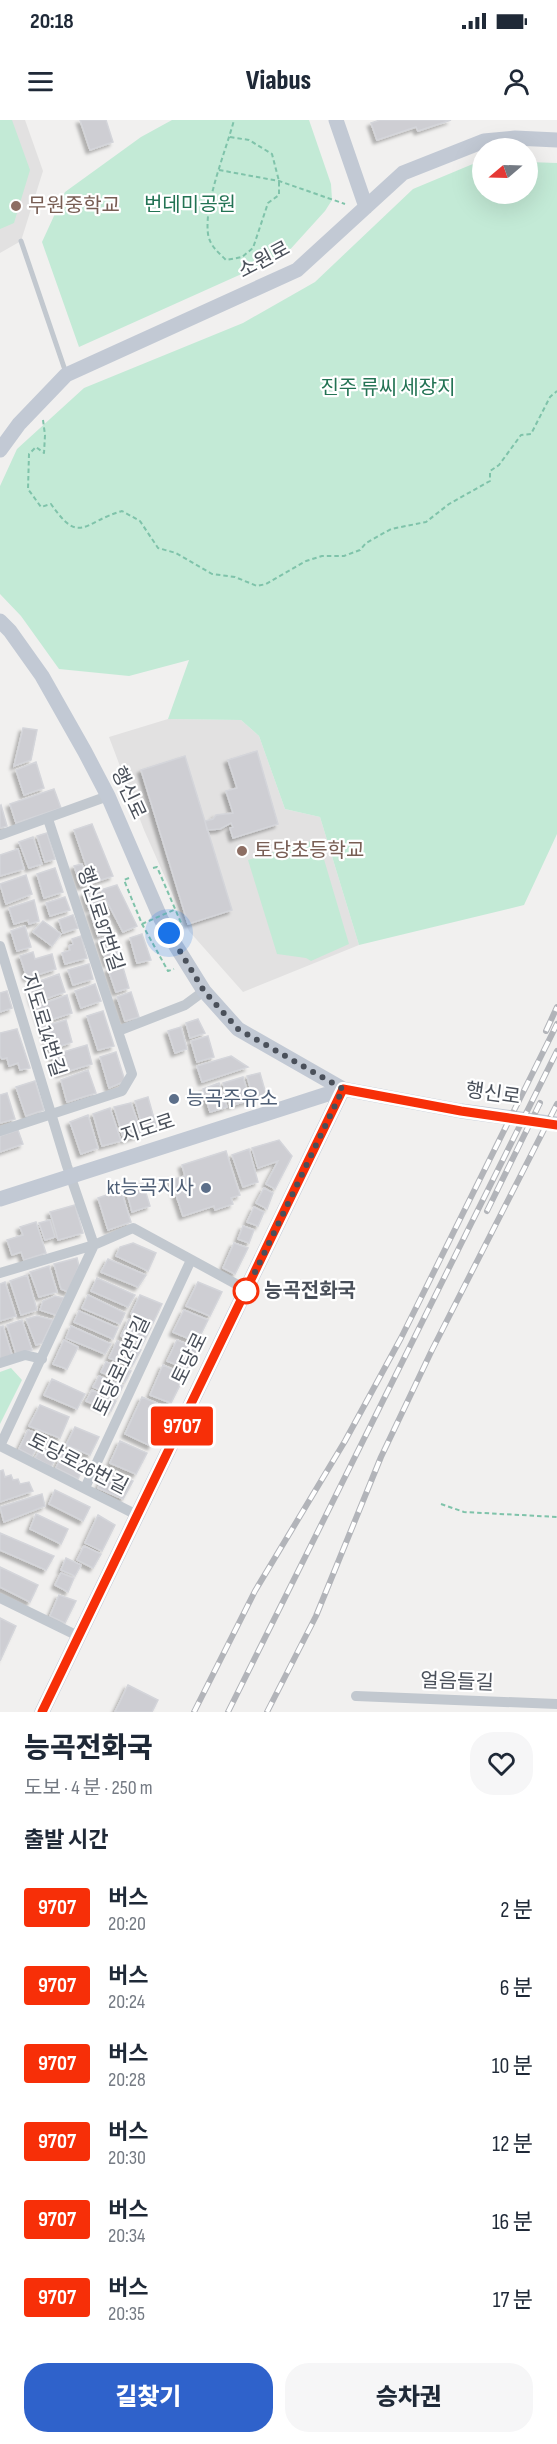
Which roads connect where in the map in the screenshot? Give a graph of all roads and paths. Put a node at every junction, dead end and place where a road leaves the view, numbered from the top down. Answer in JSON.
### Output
{"nodes":[{"id":1,"x":234,"y":120,"type":"edge"},
{"id":2,"x":336,"y":120,"type":"edge"},
{"id":3,"x":230,"y":137,"type":"junction"},
{"id":4,"x":557,"y":140,"type":"edge"},
{"id":5,"x":219,"y":170,"type":"junction"},
{"id":6,"x":279,"y":181,"type":"junction"},
{"id":7,"x":345,"y":204,"type":"dead end"},
{"id":8,"x":366,"y":207,"type":"junction"},
{"id":9,"x":21,"y":241,"type":"dead end"},
{"id":10,"x":66,"y":375,"type":"junction"},
{"id":11,"x":557,"y":391,"type":"edge"},
{"id":12,"x":42,"y":417,"type":"dead end"},
{"id":13,"x":0,"y":450,"type":"edge"},
{"id":14,"x":0,"y":621,"type":"edge"},
{"id":15,"x":108,"y":796,"type":"junction"},
{"id":16,"x":48,"y":819,"type":"junction"},
{"id":17,"x":0,"y":835,"type":"edge"},
{"id":18,"x":157,"y":867,"type":"dead end"},
{"id":19,"x":129,"y":878,"type":"dead end"},
{"id":20,"x":176,"y":909,"type":"junction"},
{"id":21,"x":142,"y":924,"type":"junction"},
{"id":22,"x":182,"y":925,"type":"dead end"},
{"id":23,"x":0,"y":946,"type":"edge"},
{"id":24,"x":174,"y":969,"type":"dead end"},
{"id":25,"x":204,"y":991,"type":"junction"},
{"id":26,"x":118,"y":1031,"type":"junction"},
{"id":27,"x":343,"y":1089,"type":"junction"},
{"id":28,"x":51,"y":1114,"type":"junction"},
{"id":29,"x":557,"y":1125,"type":"edge"},
{"id":30,"x":0,"y":1131,"type":"edge"},
{"id":31,"x":70,"y":1176,"type":"junction"},
{"id":32,"x":0,"y":1199,"type":"edge"},
{"id":33,"x":94,"y":1245,"type":"junction"},
{"id":34,"x":191,"y":1260,"type":"junction"},
{"id":35,"x":0,"y":1273,"type":"edge"},
{"id":36,"x":247,"y":1290,"type":"junction"},
{"id":37,"x":42,"y":1359,"type":"junction"},
{"id":38,"x":0,"y":1363,"type":"edge"},
{"id":39,"x":0,"y":1446,"type":"edge"},
{"id":40,"x":85,"y":1488,"type":"junction"},
{"id":41,"x":441,"y":1504,"type":"dead end"},
{"id":42,"x":139,"y":1516,"type":"junction"},
{"id":43,"x":557,"y":1517,"type":"edge"},
{"id":44,"x":0,"y":1598,"type":"edge"},
{"id":45,"x":78,"y":1636,"type":"junction"},
{"id":46,"x":356,"y":1696,"type":"dead end"},
{"id":47,"x":557,"y":1704,"type":"edge"},
{"id":48,"x":42,"y":1712,"type":"edge"}],
"edges":[{"from":1,"to":3,"type":"path"},
{"from":2,"to":8,"type":"main road"},
{"from":3,"to":5,"type":"path"},
{"from":3,"to":6,"type":"path"},
{"from":4,"to":8,"type":"main road","name":"소원로"},
{"from":5,"to":6,"type":"path"},
{"from":5,"to":6,"type":"path"},
{"from":6,"to":7,"type":"path"},
{"from":8,"to":10,"type":"main road","name":"소원로"},
{"from":9,"to":10,"type":"lane"},
{"from":10,"to":13,"type":"main road","name":"소원로"},
{"from":11,"to":12,"type":"path"},
{"from":14,"to":15,"type":"main road","name":"행신로"},
{"from":15,"to":16,"type":"street"},
{"from":15,"to":25,"type":"main road","name":"행신로"},
{"from":16,"to":17,"type":"street"},
{"from":16,"to":26,"type":"street","name":"행신로97번길"},
{"from":18,"to":20,"type":"path"},
{"from":19,"to":21,"type":"path"},
{"from":20,"to":21,"type":"path","bridge":true},
{"from":20,"to":22,"type":"path"},
{"from":21,"to":24,"type":"path"},
{"from":23,"to":28,"type":"street","name":"지도로14번길"},
{"from":25,"to":26,"type":"street"},
{"from":25,"to":27,"type":"main road","name":"행신로"},
{"from":26,"to":28,"type":"street"},
{"from":27,"to":29,"type":"main road","name":"행신로"},
{"from":27,"to":31,"type":"main road","name":"지도로"},
{"from":27,"to":36,"type":"main road","name":"토당로"},
{"from":28,"to":30,"type":"street"},
{"from":28,"to":31,"type":"street","name":"지도로14번길"},
{"from":31,"to":32,"type":"main road","name":"지도로"},
{"from":31,"to":33,"type":"street","name":"지도로14번길"},
{"from":33,"to":34,"type":"street"},
{"from":33,"to":35,"type":"street"},
{"from":33,"to":37,"type":"street"},
{"from":34,"to":36,"type":"street"},
{"from":34,"to":40,"type":"street","name":"토당로12번길"},
{"from":36,"to":42,"type":"main road","name":"토당로"},
{"from":37,"to":38,"type":"street"},
{"from":37,"to":39,"type":"street"},
{"from":39,"to":40,"type":"street","name":"토당로26번길"},
{"from":40,"to":42,"type":"street","name":"토당로26번길"},
{"from":41,"to":43,"type":"path"},
{"from":42,"to":45,"type":"main road","name":"토당로"},
{"from":44,"to":45,"type":"street"},
{"from":45,"to":48,"type":"main road","name":"토당로"},
{"from":46,"to":47,"type":"street","name":"얼음들길"}]}
